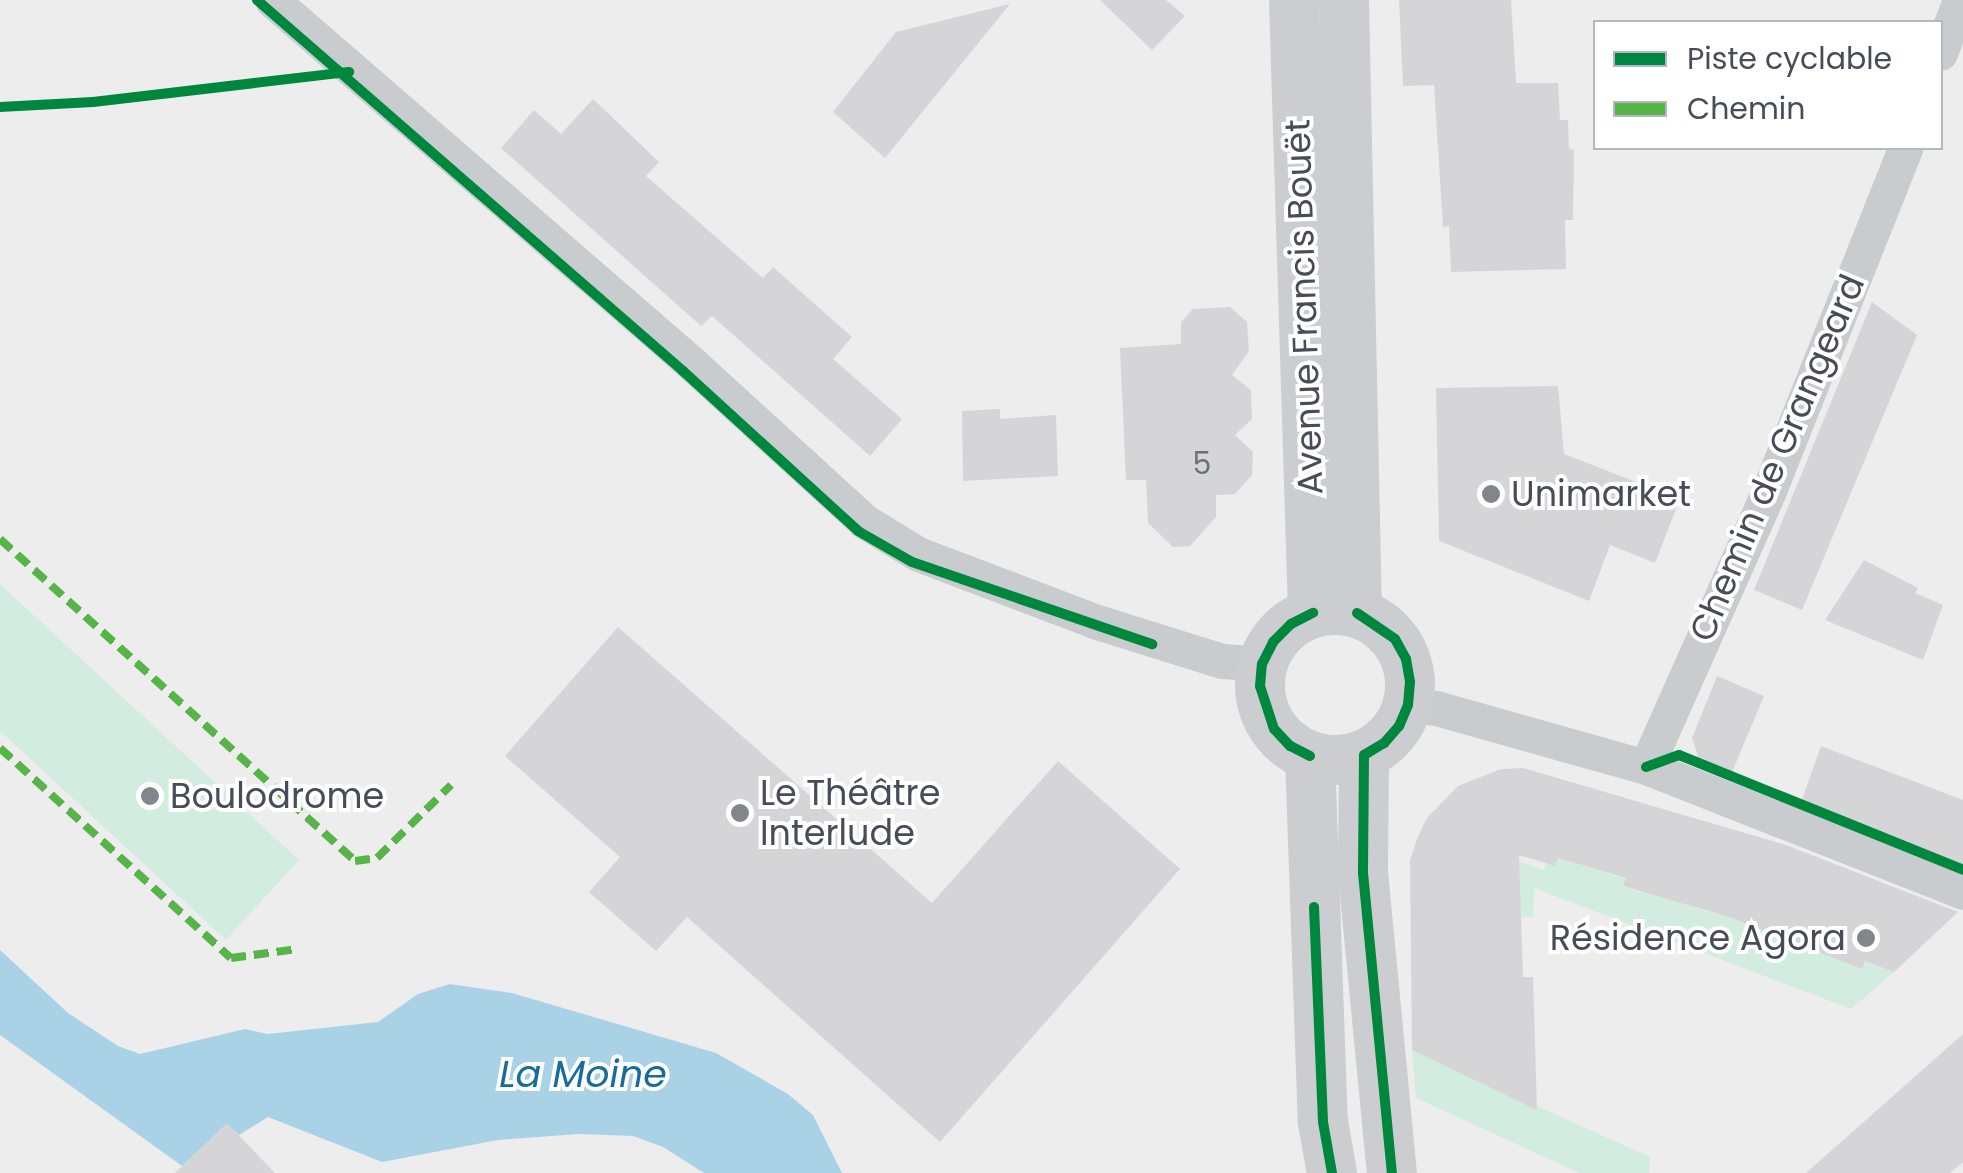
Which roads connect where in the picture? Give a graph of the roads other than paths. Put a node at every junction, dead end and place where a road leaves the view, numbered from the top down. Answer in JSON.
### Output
{"nodes":[{"id":1,"x":272,"y":0,"type":"edge"},
{"id":2,"x":1294,"y":0,"type":"edge"},
{"id":3,"x":1344,"y":0,"type":"edge"},
{"id":4,"x":1960,"y":0,"type":"edge"},
{"id":5,"x":1943,"y":45,"type":"edge"},
{"id":6,"x":1904,"y":150,"type":"edge"},
{"id":7,"x":1335,"y":613,"type":"junction"},
{"id":8,"x":1262,"y":664,"type":"junction"},
{"id":9,"x":1408,"y":705,"type":"junction"},
{"id":10,"x":1364,"y":755,"type":"junction"},
{"id":11,"x":1310,"y":756,"type":"junction"},
{"id":12,"x":1646,"y":767,"type":"junction"},
{"id":13,"x":1963,"y":892,"type":"edge"},
{"id":14,"x":1332,"y":1173,"type":"edge"},
{"id":15,"x":1392,"y":1173,"type":"edge"}],
"edges":[{"from":1,"to":8,"type":"street"},
{"from":2,"to":7,"type":"main road","name":"Avenue Francis Bouët"},
{"from":3,"to":7,"type":"main road","name":"Avenue Francis Bouët"},
{"from":4,"to":5,"type":"street"},
{"from":6,"to":12,"type":"street","name":"Chemin de Grangeard"},
{"from":7,"to":8,"type":"main road"},
{"from":7,"to":9,"type":"main road"},
{"from":8,"to":11,"type":"main road"},
{"from":9,"to":10,"type":"main road"},
{"from":9,"to":12,"type":"street"},
{"from":10,"to":11,"type":"main road"},
{"from":10,"to":15,"type":"main road"},
{"from":11,"to":14,"type":"main road"},
{"from":12,"to":13,"type":"street"}]}
